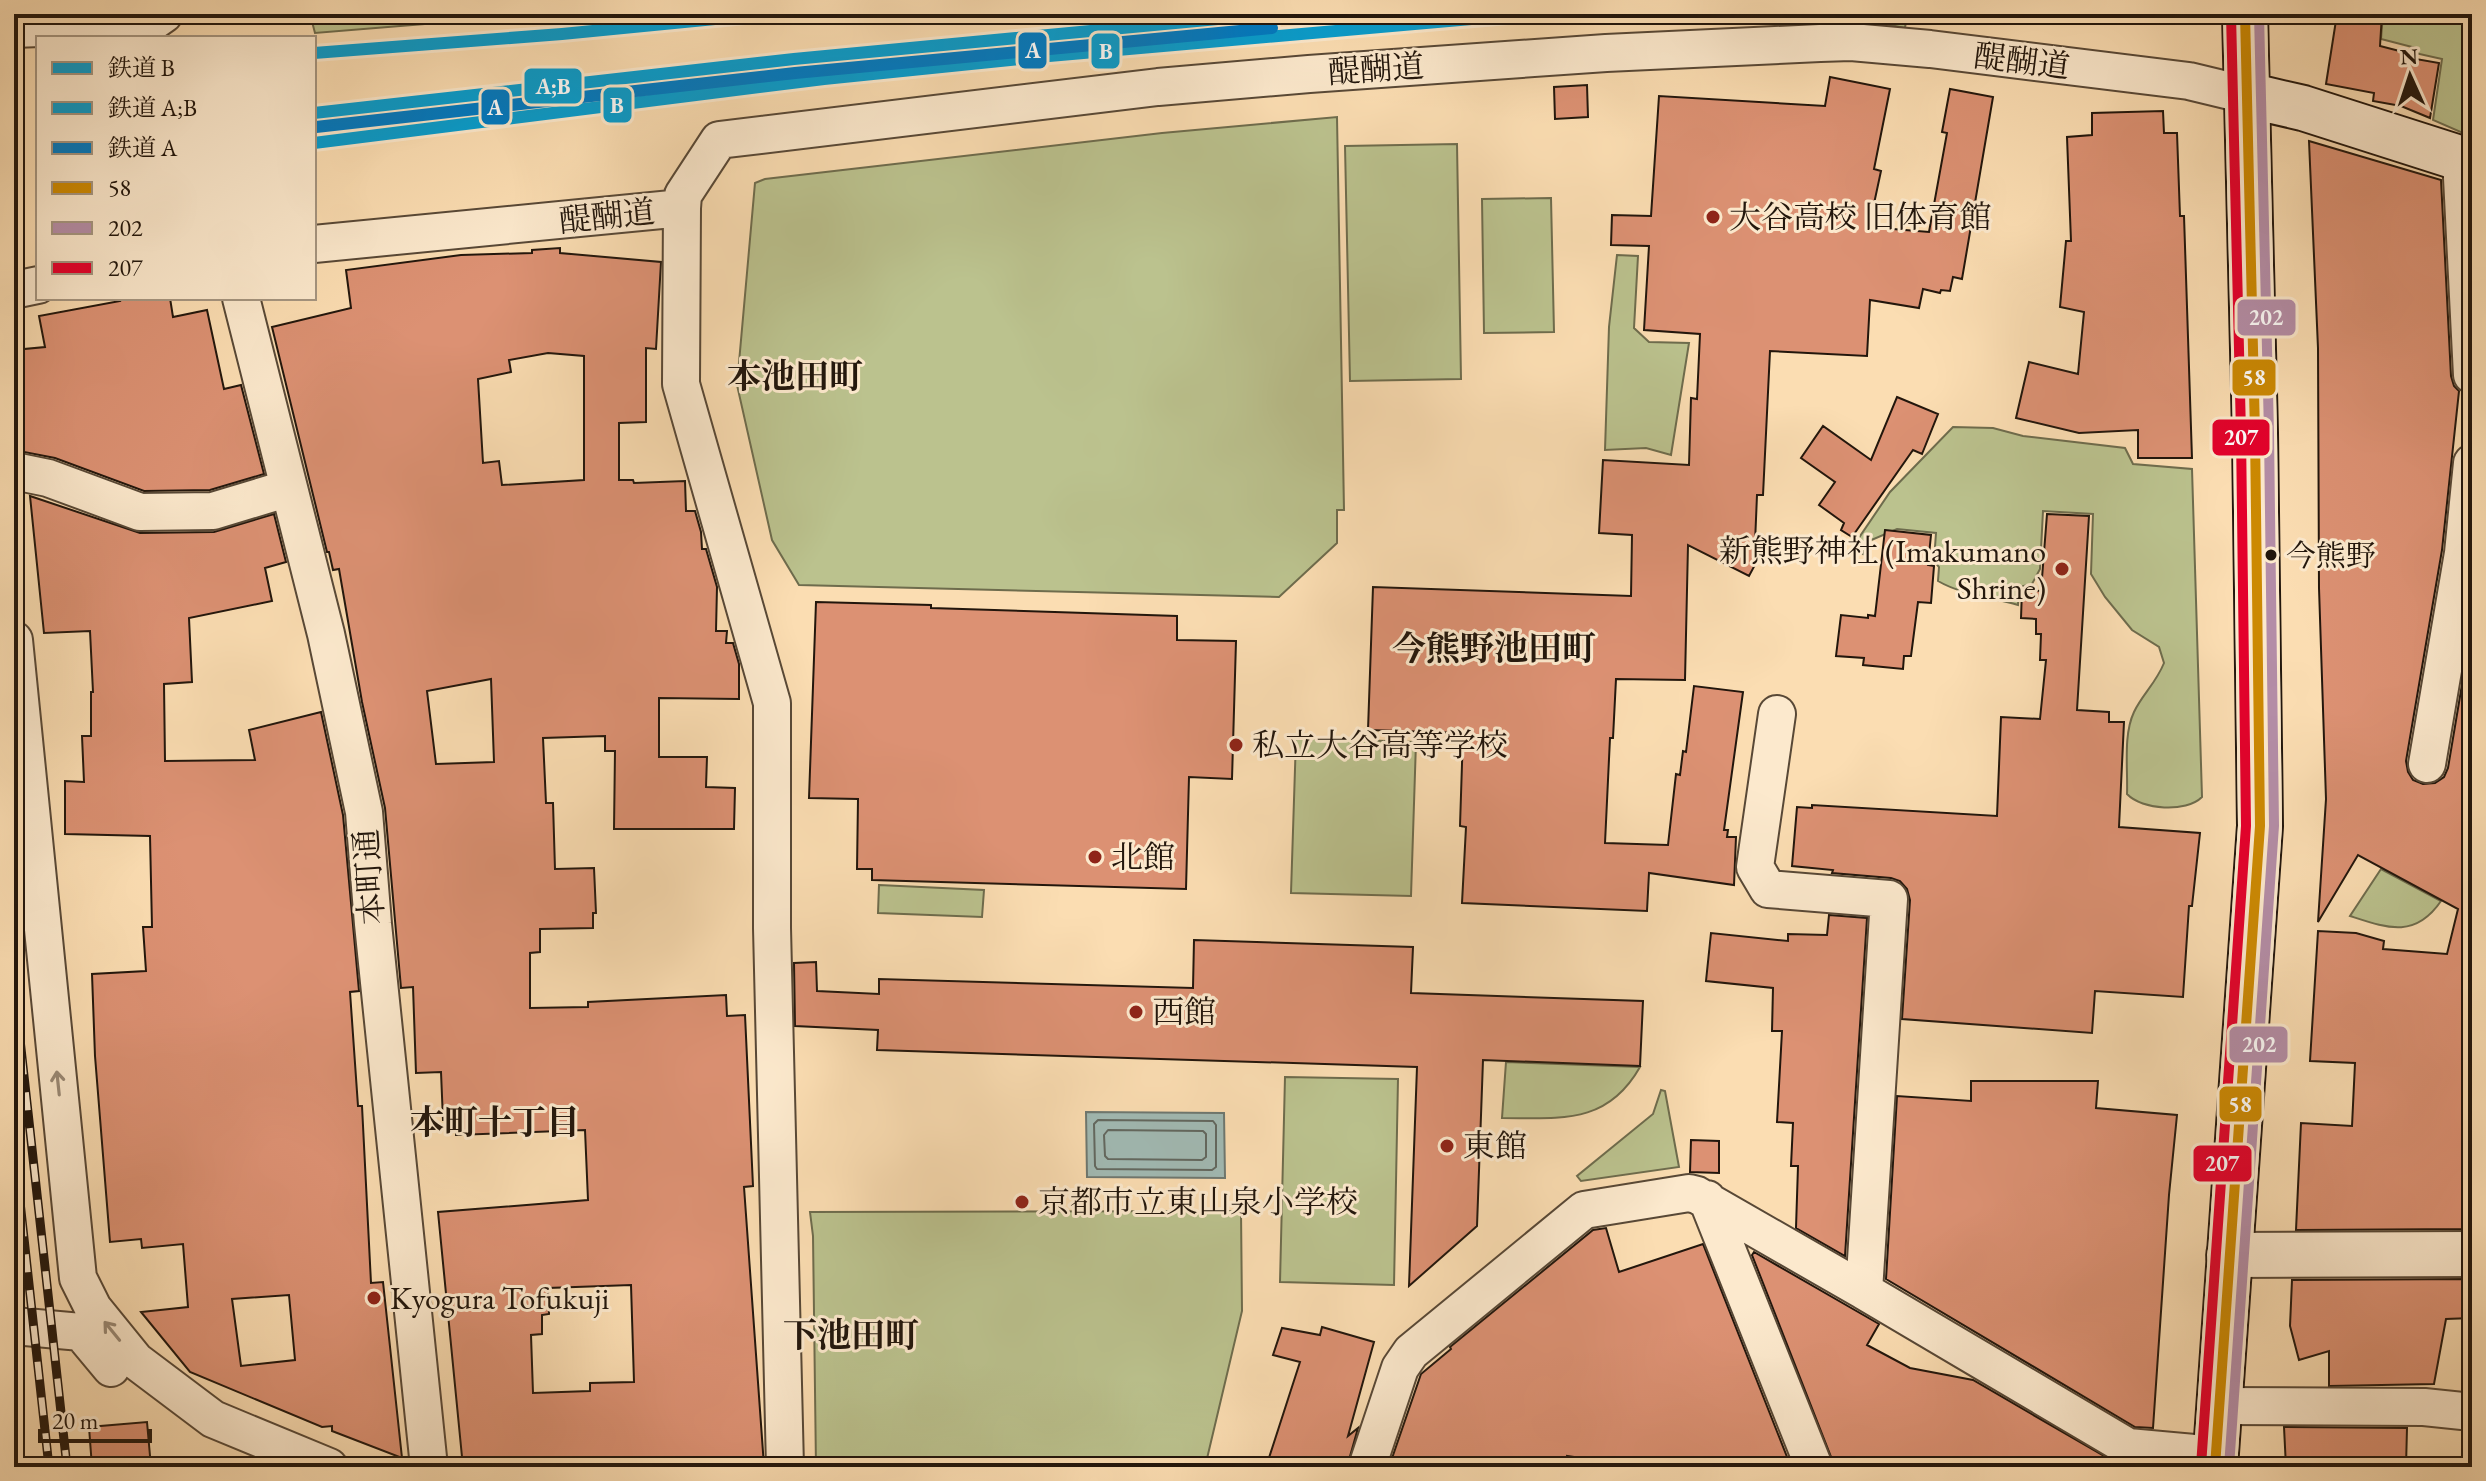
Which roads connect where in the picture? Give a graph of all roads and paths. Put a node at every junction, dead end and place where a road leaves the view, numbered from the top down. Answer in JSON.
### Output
{"nodes":[{"id":1,"x":164,"y":14,"type":"edge"},
{"id":2,"x":2245,"y":14,"type":"edge"},
{"id":3,"x":14,"y":29,"type":"edge"},
{"id":4,"x":2247,"y":95,"type":"junction"},
{"id":5,"x":2466,"y":160,"type":"edge"},
{"id":6,"x":682,"y":208,"type":"junction"},
{"id":7,"x":316,"y":244,"type":"edge"},
{"id":8,"x":36,"y":285,"type":"edge"},
{"id":9,"x":14,"y":290,"type":"edge"},
{"id":10,"x":242,"y":300,"type":"edge"},
{"id":11,"x":2472,"y":375,"type":"edge"},
{"id":12,"x":2472,"y":463,"type":"edge"},
{"id":13,"x":14,"y":471,"type":"edge"},
{"id":14,"x":289,"y":488,"type":"junction"},
{"id":15,"x":14,"y":640,"type":"edge"},
{"id":16,"x":1777,"y":714,"type":"dead end"},
{"id":17,"x":2427,"y":764,"type":"dead end"},
{"id":18,"x":1707,"y":1199,"type":"junction"},
{"id":19,"x":2472,"y":1254,"type":"edge"},
{"id":20,"x":2229,"y":1255,"type":"junction"},
{"id":21,"x":1864,"y":1291,"type":"junction"},
{"id":22,"x":14,"y":1326,"type":"edge"},
{"id":23,"x":2219,"y":1406,"type":"junction"},
{"id":24,"x":2472,"y":1412,"type":"edge"},
{"id":25,"x":213,"y":1419,"type":"junction"},
{"id":26,"x":2215,"y":1461,"type":"edge"},
{"id":27,"x":329,"y":1467,"type":"edge"},
{"id":28,"x":429,"y":1467,"type":"edge"},
{"id":29,"x":785,"y":1467,"type":"edge"},
{"id":30,"x":1367,"y":1467,"type":"edge"},
{"id":31,"x":1814,"y":1467,"type":"edge"}],
"edges":[{"from":1,"to":3,"type":"street"},
{"from":2,"to":4,"type":"main road"},
{"from":4,"to":5,"type":"main road","name":"醍醐道"},
{"from":4,"to":6,"type":"street","name":"醍醐道"},
{"from":4,"to":20,"type":"main road"},
{"from":5,"to":11,"type":"street"},
{"from":6,"to":7,"type":"street","name":"醍醐道"},
{"from":6,"to":29,"type":"street"},
{"from":8,"to":9,"type":"street"},
{"from":10,"to":14,"type":"street","name":"本町通"},
{"from":12,"to":17,"type":"street"},
{"from":13,"to":14,"type":"street"},
{"from":14,"to":28,"type":"street","name":"本町通"},
{"from":25,"to":15,"type":"street","one_way":true},
{"from":16,"to":21,"type":"street"},
{"from":18,"to":21,"type":"street"},
{"from":18,"to":30,"type":"street"},
{"from":18,"to":31,"type":"street"},
{"from":19,"to":20,"type":"main road"},
{"from":20,"to":23,"type":"main road"},
{"from":21,"to":26,"type":"street"},
{"from":22,"to":25,"type":"street"},
{"from":23,"to":24,"type":"street"},
{"from":23,"to":26,"type":"main road"},
{"from":25,"to":27,"type":"street"}]}
